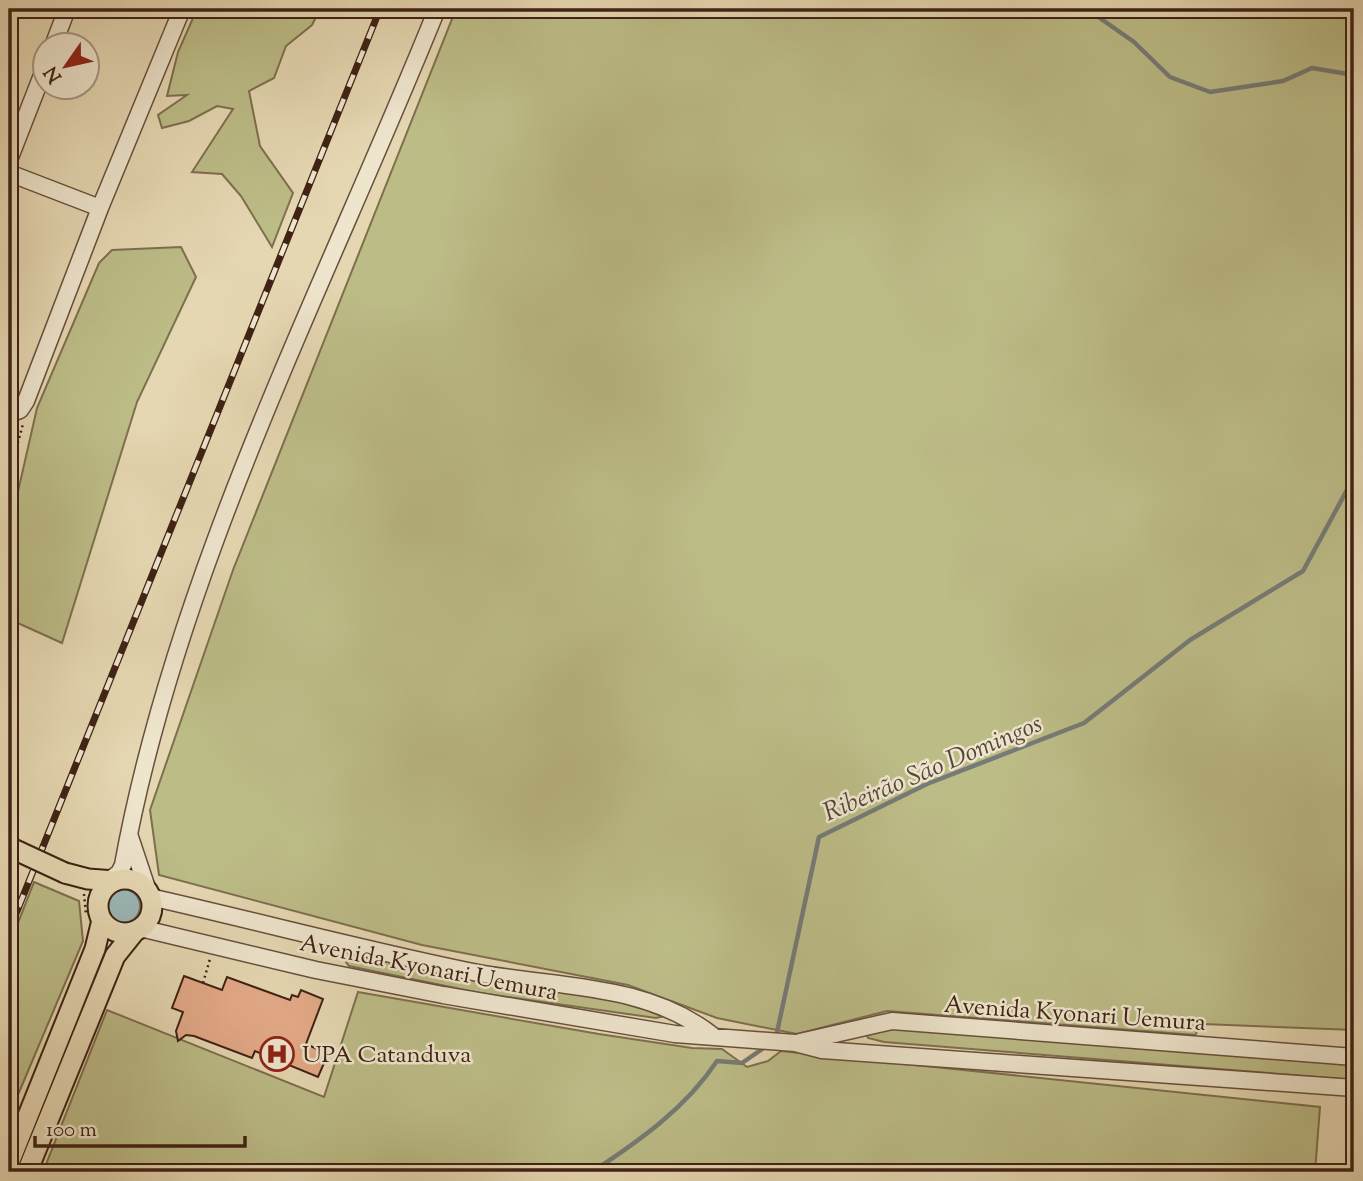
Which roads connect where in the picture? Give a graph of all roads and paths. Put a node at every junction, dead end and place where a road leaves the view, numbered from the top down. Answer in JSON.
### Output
{"nodes":[{"id":1,"x":67,"y":9,"type":"edge"},
{"id":2,"x":182,"y":9,"type":"edge"},
{"id":3,"x":437,"y":9,"type":"edge"},
{"id":4,"x":58,"y":32,"type":"edge"},
{"id":5,"x":32,"y":101,"type":"edge"},
{"id":6,"x":9,"y":160,"type":"edge"},
{"id":7,"x":9,"y":173,"type":"edge"},
{"id":8,"x":100,"y":208,"type":"junction"},
{"id":9,"x":26,"y":401,"type":"junction"},
{"id":10,"x":9,"y":414,"type":"edge"},
{"id":11,"x":9,"y":475,"type":"edge"},
{"id":12,"x":129,"y":832,"type":"junction"},
{"id":13,"x":9,"y":847,"type":"edge"},
{"id":14,"x":9,"y":859,"type":"edge"},
{"id":15,"x":62,"y":877,"type":"junction"},
{"id":16,"x":112,"y":881,"type":"junction"},
{"id":17,"x":150,"y":897,"type":"junction"},
{"id":18,"x":100,"y":913,"type":"junction"},
{"id":19,"x":138,"y":930,"type":"junction"},
{"id":20,"x":327,"y":940,"type":"junction"},
{"id":21,"x":222,"y":949,"type":"junction"},
{"id":22,"x":316,"y":970,"type":"junction"},
{"id":23,"x":203,"y":983,"type":"dead end"},
{"id":24,"x":712,"y":1035,"type":"junction"},
{"id":25,"x":795,"y":1043,"type":"junction"},
{"id":26,"x":1354,"y":1057,"type":"edge"},
{"id":27,"x":1354,"y":1088,"type":"edge"},
{"id":28,"x":9,"y":1163,"type":"edge"},
{"id":29,"x":27,"y":1172,"type":"edge"}],
"edges":[{"from":1,"to":4,"type":"street"},
{"from":2,"to":8,"type":"street"},
{"from":3,"to":12,"type":"street"},
{"from":5,"to":6,"type":"street"},
{"from":7,"to":8,"type":"street"},
{"from":8,"to":9,"type":"street"},
{"from":9,"to":10,"type":"street"},
{"from":9,"to":11,"type":"path"},
{"from":12,"to":16,"type":"street"},
{"from":12,"to":17,"type":"street"},
{"from":13,"to":15,"type":"main road","bridge":true},
{"from":14,"to":15,"type":"main road"},
{"from":15,"to":16,"type":"main road"},
{"from":15,"to":18,"type":"main road"},
{"from":16,"to":17,"type":"main road"},
{"from":16,"to":18,"type":"main road"},
{"from":17,"to":19,"type":"main road"},
{"from":17,"to":20,"type":"street","name":"Avenida Kyonari Uemura"},
{"from":18,"to":19,"type":"main road"},
{"from":18,"to":28,"type":"main road"},
{"from":19,"to":21,"type":"street","name":"Avenida Kyonari Uemura"},
{"from":19,"to":29,"type":"main road"},
{"from":20,"to":22,"type":"street"},
{"from":20,"to":24,"type":"street","name":"Avenida Kyonari Uemura"},
{"from":21,"to":22,"type":"street","name":"Avenida Kyonari Uemura"},
{"from":21,"to":23,"type":"path"},
{"from":22,"to":24,"type":"street","name":"Avenida Kyonari Uemura"},
{"from":24,"to":25,"type":"street","name":"Avenida Kyonari Uemura"},
{"from":25,"to":26,"type":"street","name":"Avenida Kyonari Uemura"},
{"from":25,"to":27,"type":"street","name":"Avenida Kyonari Uemura"}]}
